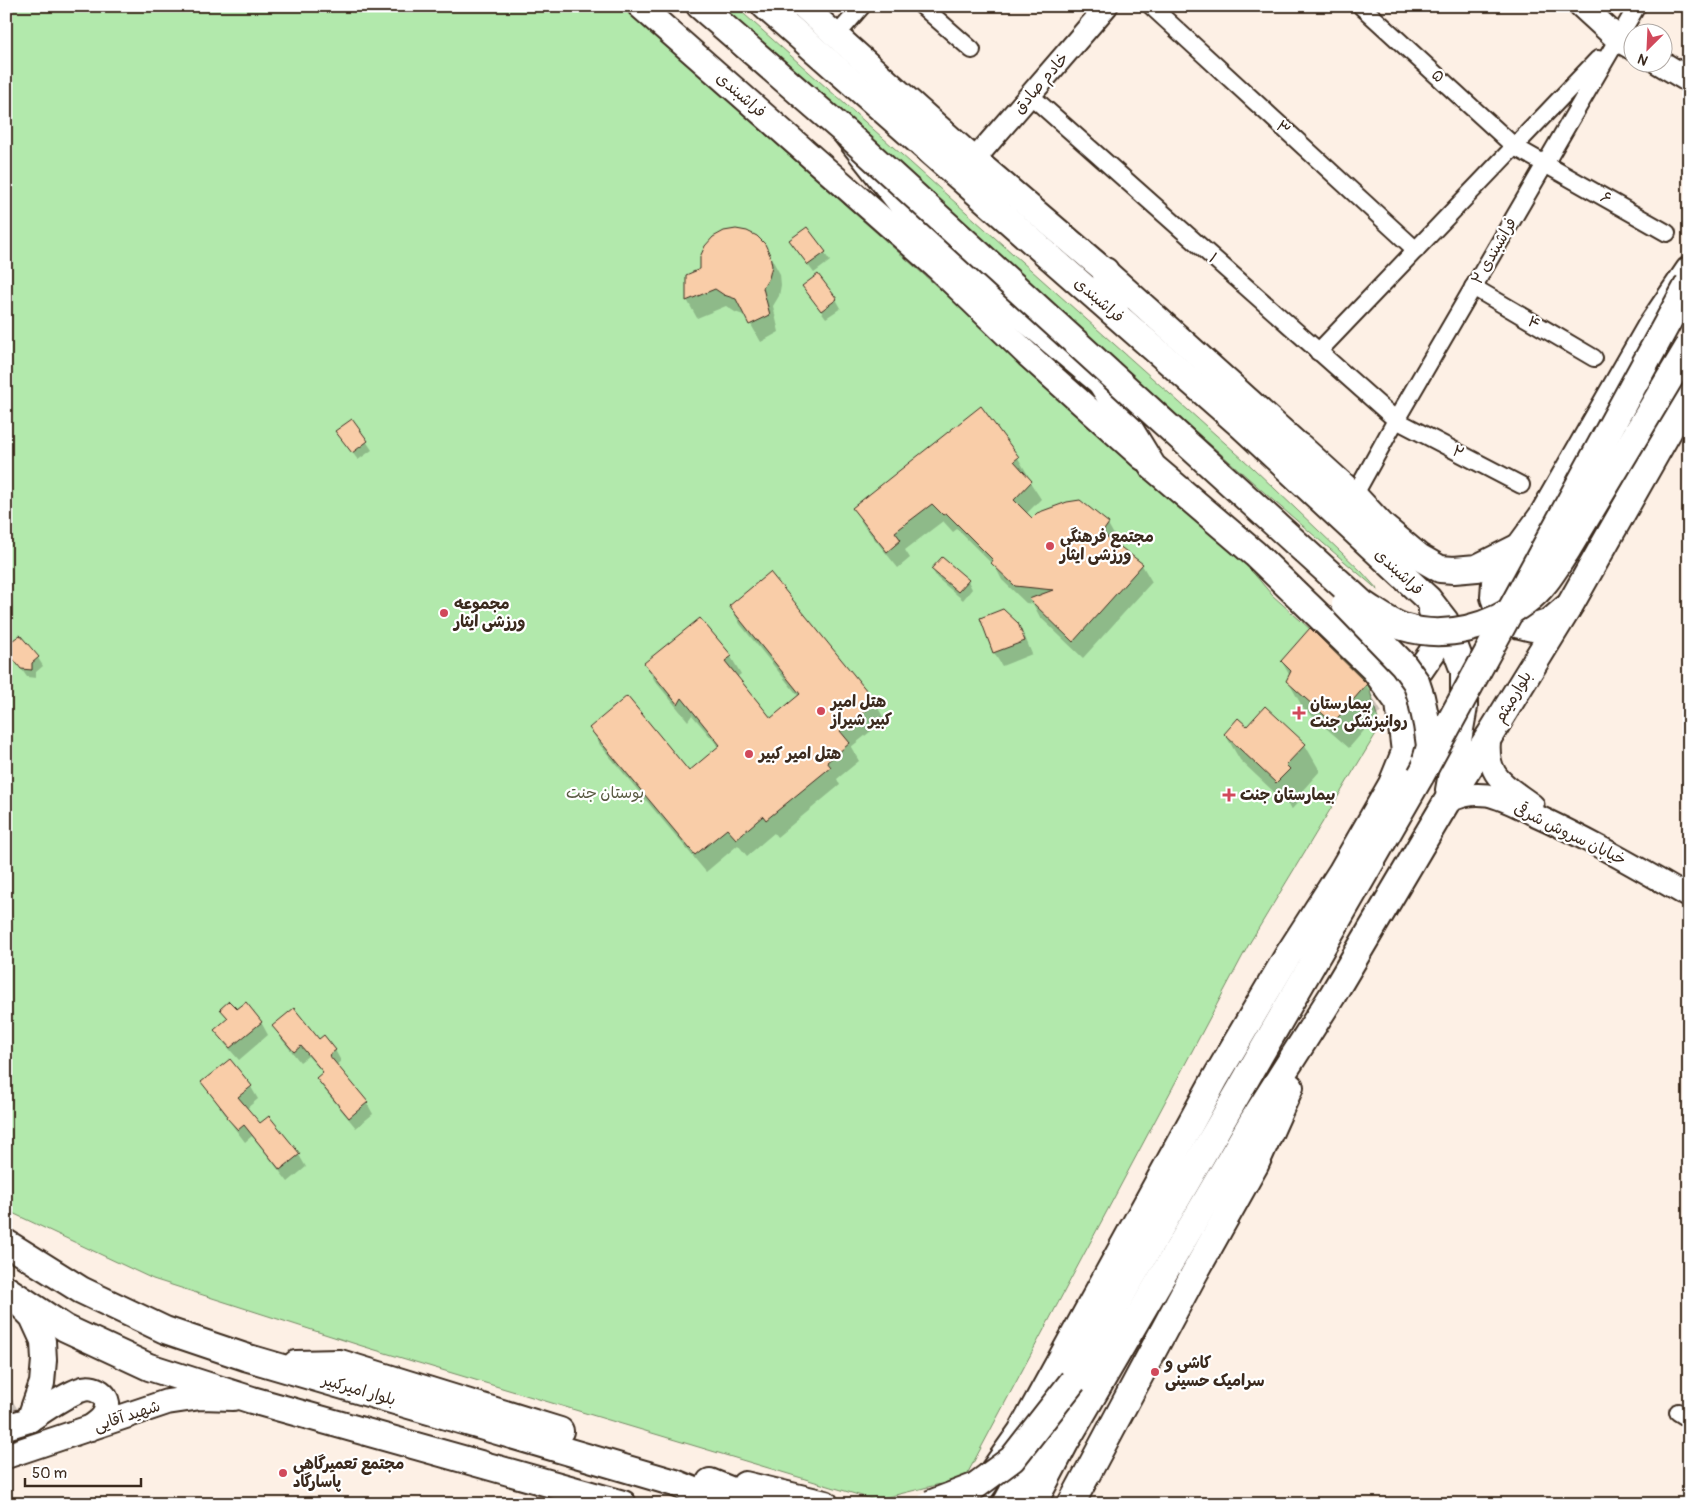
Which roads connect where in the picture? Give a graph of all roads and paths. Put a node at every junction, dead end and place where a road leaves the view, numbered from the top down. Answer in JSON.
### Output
{"nodes":[{"id":1,"x":640,"y":6,"type":"edge"},
{"id":2,"x":700,"y":6,"type":"edge"},
{"id":3,"x":765,"y":6,"type":"edge"},
{"id":4,"x":803,"y":6,"type":"edge"},
{"id":5,"x":862,"y":6,"type":"edge"},
{"id":6,"x":922,"y":6,"type":"edge"},
{"id":7,"x":1107,"y":6,"type":"edge"},
{"id":8,"x":1151,"y":6,"type":"edge"},
{"id":9,"x":1362,"y":6,"type":"edge"},
{"id":10,"x":1582,"y":6,"type":"edge"},
{"id":11,"x":1636,"y":6,"type":"edge"},
{"id":12,"x":1631,"y":22,"type":"edge"},
{"id":13,"x":836,"y":36,"type":"junction"},
{"id":14,"x":1622,"y":40,"type":"edge"},
{"id":15,"x":1622,"y":46,"type":"edge"},
{"id":16,"x":1622,"y":48,"type":"edge"},
{"id":17,"x":972,"y":50,"type":"dead end"},
{"id":18,"x":1672,"y":70,"type":"edge"},
{"id":19,"x":1689,"y":80,"type":"edge"},
{"id":20,"x":1030,"y":95,"type":"junction"},
{"id":21,"x":845,"y":132,"type":"junction"},
{"id":22,"x":1515,"y":147,"type":"junction"},
{"id":23,"x":974,"y":160,"type":"junction"},
{"id":24,"x":1546,"y":163,"type":"junction"},
{"id":25,"x":1666,"y":233,"type":"dead end"},
{"id":26,"x":1416,"y":250,"type":"junction"},
{"id":27,"x":1689,"y":270,"type":"edge"},
{"id":28,"x":1105,"y":271,"type":"junction"},
{"id":29,"x":1689,"y":283,"type":"edge"},
{"id":30,"x":1473,"y":287,"type":"junction"},
{"id":31,"x":1116,"y":314,"type":"junction"},
{"id":32,"x":1689,"y":346,"type":"edge"},
{"id":33,"x":1318,"y":352,"type":"junction"},
{"id":34,"x":1594,"y":358,"type":"dead end"},
{"id":35,"x":1099,"y":379,"type":"junction"},
{"id":36,"x":1689,"y":394,"type":"edge"},
{"id":37,"x":1396,"y":420,"type":"junction"},
{"id":38,"x":1242,"y":426,"type":"junction"},
{"id":39,"x":1300,"y":447,"type":"junction"},
{"id":40,"x":1152,"y":467,"type":"junction"},
{"id":41,"x":1521,"y":485,"type":"dead end"},
{"id":42,"x":1354,"y":496,"type":"junction"},
{"id":43,"x":1522,"y":545,"type":"junction"},
{"id":44,"x":1428,"y":599,"type":"junction"},
{"id":45,"x":1570,"y":605,"type":"junction"},
{"id":46,"x":1374,"y":669,"type":"junction"},
{"id":47,"x":1490,"y":735,"type":"junction"},
{"id":48,"x":1421,"y":775,"type":"junction"},
{"id":49,"x":1446,"y":803,"type":"junction"},
{"id":50,"x":1568,"y":829,"type":"junction"},
{"id":51,"x":1689,"y":897,"type":"edge"},
{"id":52,"x":1332,"y":996,"type":"junction"},
{"id":53,"x":6,"y":1243,"type":"edge"},
{"id":54,"x":6,"y":1290,"type":"edge"},
{"id":55,"x":276,"y":1366,"type":"junction"},
{"id":56,"x":1072,"y":1381,"type":"junction"},
{"id":57,"x":252,"y":1400,"type":"junction"},
{"id":58,"x":29,"y":1420,"type":"junction"},
{"id":59,"x":6,"y":1427,"type":"edge"},
{"id":60,"x":90,"y":1428,"type":"junction"},
{"id":61,"x":6,"y":1456,"type":"edge"},
{"id":62,"x":683,"y":1478,"type":"junction"},
{"id":63,"x":623,"y":1504,"type":"edge"},
{"id":64,"x":727,"y":1504,"type":"edge"},
{"id":65,"x":759,"y":1504,"type":"edge"},
{"id":66,"x":765,"y":1504,"type":"edge"},
{"id":67,"x":825,"y":1504,"type":"edge"},
{"id":68,"x":930,"y":1504,"type":"edge"},
{"id":69,"x":970,"y":1504,"type":"edge"},
{"id":70,"x":1006,"y":1504,"type":"edge"},
{"id":71,"x":1033,"y":1504,"type":"edge"},
{"id":72,"x":1071,"y":1504,"type":"edge"}],
"edges":[{"from":1,"to":40,"type":"main road","name":"فراشبندی"},
{"from":2,"to":21,"type":"main road"},
{"from":3,"to":31,"type":"main road","name":"فراشبندی"},
{"from":4,"to":13,"type":"main road","name":"فراشبندی"},
{"from":5,"to":13,"type":"street"},
{"from":6,"to":17,"type":"street"},
{"from":7,"to":20,"type":"street","name":"خادم صادق"},
{"from":8,"to":26,"type":"street","name":"۳"},
{"from":9,"to":22,"type":"street","name":"۵"},
{"from":10,"to":14,"type":"main road"},
{"from":11,"to":12,"type":"street","name":"۲ فراشبندی"},
{"from":13,"to":23,"type":"main road","name":"فراشبندی"},
{"from":15,"to":22,"type":"street"},
{"from":16,"to":24,"type":"street","name":"۲ فراشبندی"},
{"from":18,"to":19,"type":"main road"},
{"from":20,"to":23,"type":"street","name":"خادم صادق"},
{"from":20,"to":33,"type":"street","name":"۱"},
{"from":21,"to":32,"type":"main road","bridge":true},
{"from":21,"to":35,"type":"main road"},
{"from":22,"to":24,"type":"street","name":"۵"},
{"from":22,"to":26,"type":"street"},
{"from":23,"to":28,"type":"main road","name":"فراشبندی"},
{"from":24,"to":25,"type":"street","name":"۶"},
{"from":24,"to":30,"type":"street","name":"۲ فراشبندی"},
{"from":26,"to":33,"type":"street"},
{"from":27,"to":43,"type":"main road"},
{"from":28,"to":31,"type":"main road"},
{"from":28,"to":39,"type":"main road","name":"فراشبندی"},
{"from":29,"to":48,"type":"main road","bridge":true},
{"from":30,"to":34,"type":"street","name":"۴"},
{"from":30,"to":37,"type":"street","name":"۲ فراشبندی"},
{"from":31,"to":38,"type":"main road","name":"فراشبندی"},
{"from":33,"to":37,"type":"street","name":"۱"},
{"from":35,"to":40,"type":"main road"},
{"from":35,"to":48,"type":"main road","bridge":true},
{"from":36,"to":45,"type":"main road","name":"بلوارمیثم"},
{"from":37,"to":41,"type":"street","name":"۲"},
{"from":37,"to":42,"type":"street","name":"۲ فراشبندی"},
{"from":38,"to":39,"type":"main road"},
{"from":38,"to":44,"type":"main road","name":"فراشبندی"},
{"from":39,"to":42,"type":"main road"},
{"from":40,"to":46,"type":"main road"},
{"from":42,"to":43,"type":"main road"},
{"from":43,"to":45,"type":"main road"},
{"from":44,"to":46,"type":"main road"},
{"from":44,"to":49,"type":"main road","name":"فراشبندی"},
{"from":45,"to":47,"type":"main road","name":"بلوارمیثم"},
{"from":46,"to":69,"type":"main road"},
{"from":47,"to":49,"type":"main road","name":"بلوارمیثم"},
{"from":47,"to":50,"type":"street"},
{"from":48,"to":56,"type":"main road"},
{"from":49,"to":50,"type":"street","name":"خیابان سروش شرقی"},
{"from":49,"to":52,"type":"main road","name":"بلوارمیثم"},
{"from":50,"to":51,"type":"street","name":"خیابان سروش شرقی"},
{"from":52,"to":71,"type":"main road"},
{"from":52,"to":72,"type":"main road"},
{"from":53,"to":55,"type":"main road","name":"بلوار امیرکبیر"},
{"from":54,"to":57,"type":"main road"},
{"from":54,"to":58,"type":"main road"},
{"from":55,"to":62,"type":"main road","name":"بلوار امیرکبیر"},
{"from":55,"to":62,"type":"main road"},
{"from":56,"to":68,"type":"main road","bridge":true},
{"from":56,"to":70,"type":"main road","bridge":true},
{"from":57,"to":60,"type":"main road","name":"شهید آقایی"},
{"from":57,"to":63,"type":"main road"},
{"from":58,"to":59,"type":"main road"},
{"from":58,"to":60,"type":"main road"},
{"from":60,"to":61,"type":"main road","name":"شهید آقایی"},
{"from":62,"to":64,"type":"main road","name":"بلوار امیرکبیر"},
{"from":62,"to":65,"type":"main road"},
{"from":62,"to":66,"type":"main road"},
{"from":62,"to":67,"type":"main road"}]}
